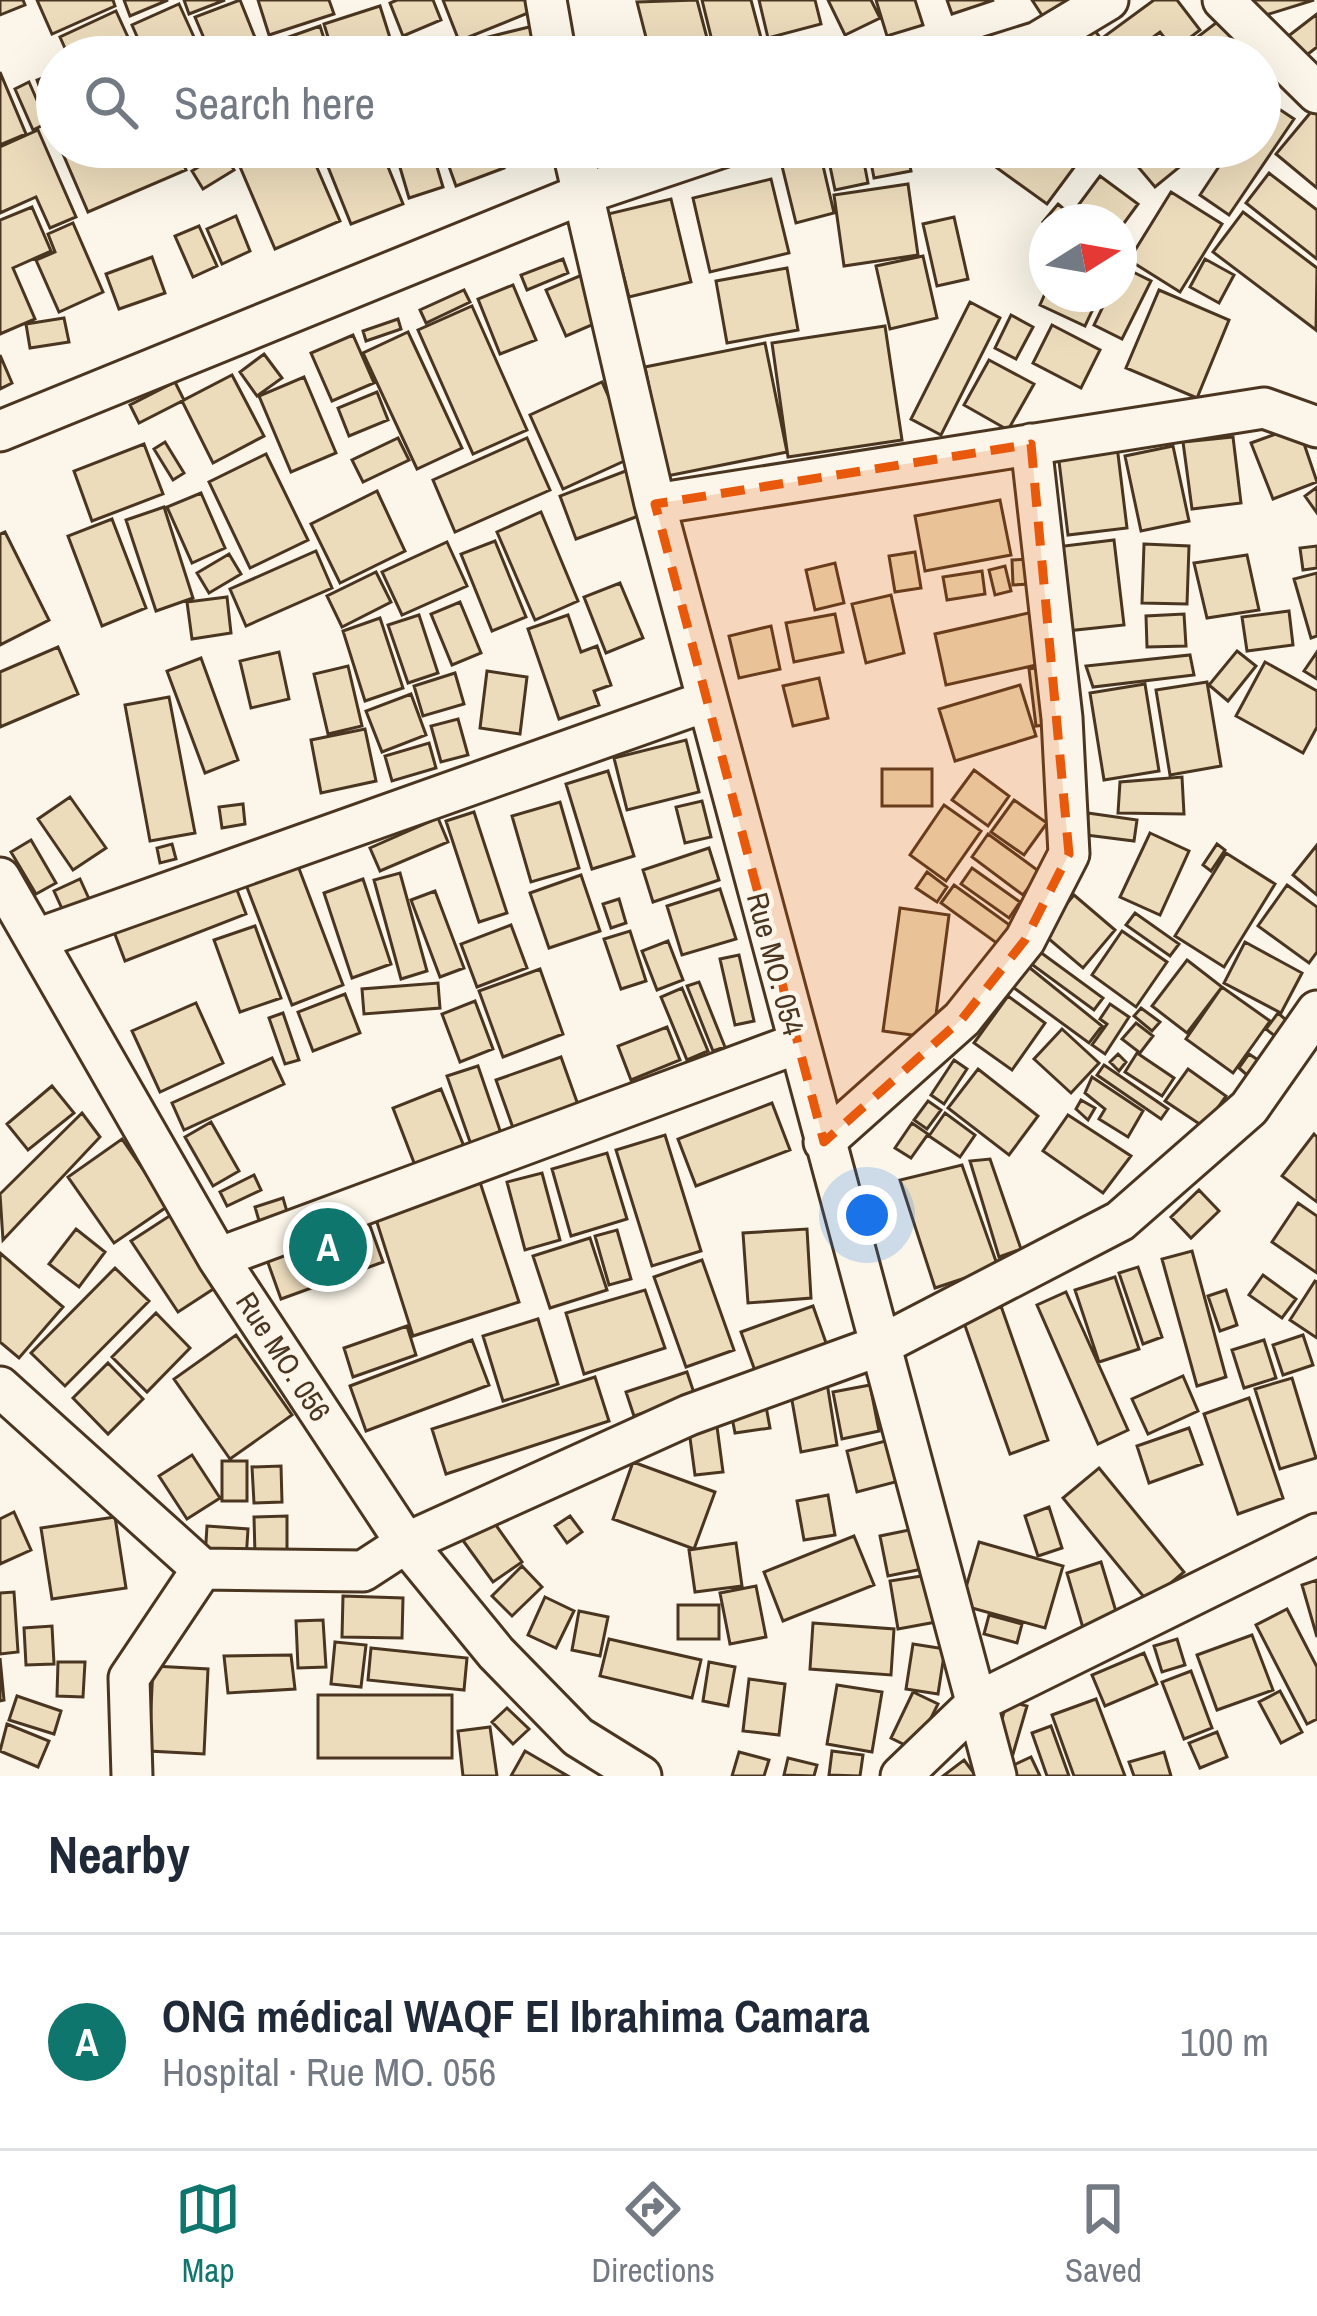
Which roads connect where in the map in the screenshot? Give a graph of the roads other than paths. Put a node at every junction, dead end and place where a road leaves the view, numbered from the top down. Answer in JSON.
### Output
{"nodes":[{"id":1,"x":546,"y":0,"type":"edge"},
{"id":2,"x":1108,"y":0,"type":"edge"},
{"id":3,"x":1222,"y":0,"type":"edge"},
{"id":4,"x":552,"y":36,"type":"edge"},
{"id":5,"x":1048,"y":36,"type":"edge"},
{"id":6,"x":1254,"y":36,"type":"edge"},
{"id":7,"x":1281,"y":61,"type":"edge"},
{"id":8,"x":1317,"y":93,"type":"edge"},
{"id":9,"x":576,"y":168,"type":"edge"},
{"id":10,"x":660,"y":168,"type":"edge"},
{"id":11,"x":580,"y":195,"type":"junction"},
{"id":12,"x":1317,"y":427,"type":"edge"},
{"id":13,"x":0,"y":431,"type":"edge"},
{"id":14,"x":1030,"y":444,"type":"junction"},
{"id":15,"x":655,"y":504,"type":"junction"},
{"id":16,"x":707,"y":701,"type":"junction"},
{"id":17,"x":0,"y":878,"type":"edge"},
{"id":18,"x":37,"y":939,"type":"junction"},
{"id":19,"x":1317,"y":1012,"type":"edge"},
{"id":20,"x":796,"y":1044,"type":"junction"},
{"id":21,"x":824,"y":1142,"type":"junction"},
{"id":22,"x":218,"y":1258,"type":"junction"},
{"id":23,"x":879,"y":1346,"type":"junction"},
{"id":24,"x":0,"y":1387,"type":"edge"},
{"id":25,"x":1317,"y":1534,"type":"edge"},
{"id":26,"x":406,"y":1544,"type":"junction"},
{"id":27,"x":202,"y":1570,"type":"junction"},
{"id":28,"x":979,"y":1701,"type":"junction"},
{"id":29,"x":132,"y":1776,"type":"edge"},
{"id":30,"x":641,"y":1776,"type":"edge"},
{"id":31,"x":902,"y":1776,"type":"edge"},
{"id":32,"x":996,"y":1776,"type":"edge"}],
"edges":[{"from":1,"to":4,"type":"street"},
{"from":2,"to":5,"type":"street"},
{"from":3,"to":6,"type":"street"},
{"from":7,"to":8,"type":"street"},
{"from":9,"to":11,"type":"street","name":"Rue MO. 054"},
{"from":10,"to":11,"type":"street"},
{"from":11,"to":13,"type":"street"},
{"from":11,"to":15,"type":"street","name":"Rue MO. 054"},
{"from":12,"to":14,"type":"street"},
{"from":14,"to":15,"type":"street"},
{"from":14,"to":21,"type":"street"},
{"from":15,"to":16,"type":"street","name":"Rue MO. 054"},
{"from":16,"to":18,"type":"street"},
{"from":16,"to":20,"type":"street","name":"Rue MO. 054"},
{"from":17,"to":18,"type":"street","name":"Rue MO. 056"},
{"from":18,"to":22,"type":"street","name":"Rue MO. 056"},
{"from":19,"to":23,"type":"street"},
{"from":20,"to":21,"type":"street","name":"Rue MO. 054"},
{"from":20,"to":22,"type":"street"},
{"from":21,"to":23,"type":"street","name":"Rue MO. 054"},
{"from":22,"to":26,"type":"street","name":"Rue MO. 056"},
{"from":23,"to":26,"type":"street"},
{"from":23,"to":28,"type":"street","name":"Rue MO. 054"},
{"from":24,"to":27,"type":"street"},
{"from":25,"to":28,"type":"street"},
{"from":26,"to":27,"type":"street"},
{"from":26,"to":30,"type":"street","name":"Rue MO. 056"},
{"from":27,"to":29,"type":"street"},
{"from":28,"to":31,"type":"street"},
{"from":28,"to":32,"type":"street","name":"Rue MO. 054"}]}
